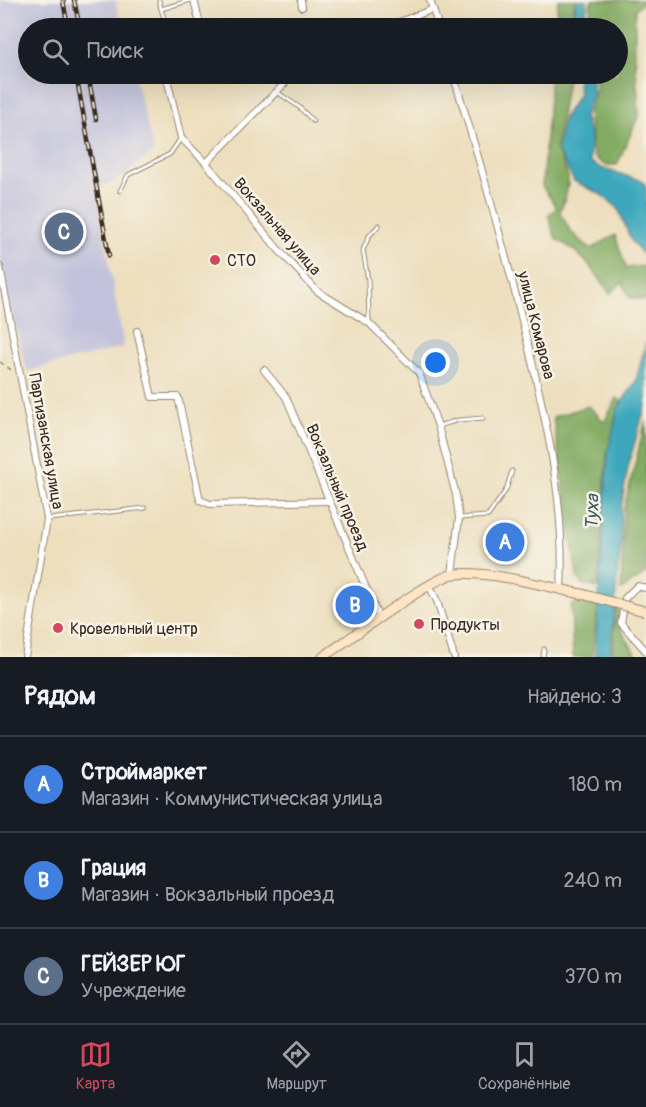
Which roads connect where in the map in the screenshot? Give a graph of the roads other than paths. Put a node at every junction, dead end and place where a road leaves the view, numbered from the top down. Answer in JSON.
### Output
{"nodes":[{"id":1,"x":159,"y":0,"type":"edge"},
{"id":2,"x":193,"y":0,"type":"edge"},
{"id":3,"x":430,"y":0,"type":"edge"},
{"id":4,"x":161,"y":9,"type":"junction"},
{"id":5,"x":433,"y":9,"type":"junction"},
{"id":6,"x":163,"y":18,"type":"edge"},
{"id":7,"x":198,"y":18,"type":"edge"},
{"id":8,"x":410,"y":18,"type":"edge"},
{"id":9,"x":436,"y":18,"type":"edge"},
{"id":10,"x":168,"y":84,"type":"edge"},
{"id":11,"x":283,"y":84,"type":"edge"},
{"id":12,"x":456,"y":84,"type":"edge"},
{"id":13,"x":276,"y":91,"type":"junction"},
{"id":14,"x":313,"y":121,"type":"dead end"},
{"id":15,"x":181,"y":138,"type":"junction"},
{"id":16,"x":206,"y":163,"type":"junction"},
{"id":17,"x":120,"y":191,"type":"dead end"},
{"id":18,"x":379,"y":225,"type":"dead end"},
{"id":19,"x":0,"y":267,"type":"edge"},
{"id":20,"x":369,"y":323,"type":"junction"},
{"id":21,"x":138,"y":331,"type":"dead end"},
{"id":22,"x":264,"y":370,"type":"dead end"},
{"id":23,"x":483,"y":418,"type":"dead end"},
{"id":24,"x":438,"y":426,"type":"junction"},
{"id":25,"x":512,"y":471,"type":"dead end"},
{"id":26,"x":328,"y":501,"type":"junction"},
{"id":27,"x":145,"y":508,"type":"dead end"},
{"id":28,"x":459,"y":518,"type":"junction"},
{"id":29,"x":47,"y":519,"type":"junction"},
{"id":30,"x":452,"y":574,"type":"junction"},
{"id":31,"x":429,"y":585,"type":"junction"},
{"id":32,"x":646,"y":588,"type":"edge"},
{"id":33,"x":561,"y":590,"type":"junction"},
{"id":34,"x":645,"y":611,"type":"edge"},
{"id":35,"x":379,"y":619,"type":"junction"},
{"id":36,"x":544,"y":649,"type":"dead end"},
{"id":37,"x":646,"y":651,"type":"edge"},
{"id":38,"x":25,"y":657,"type":"edge"},
{"id":39,"x":323,"y":657,"type":"edge"},
{"id":40,"x":454,"y":657,"type":"edge"},
{"id":41,"x":543,"y":657,"type":"edge"}],
"edges":[{"from":1,"to":4,"type":"lane"},
{"from":2,"to":4,"type":"lane"},
{"from":2,"to":7,"type":"street"},
{"from":3,"to":5,"type":"street"},
{"from":4,"to":6,"type":"lane"},
{"from":5,"to":8,"type":"street"},
{"from":5,"to":9,"type":"street"},
{"from":10,"to":15,"type":"street"},
{"from":11,"to":13,"type":"street"},
{"from":12,"to":33,"type":"street","name":"улица Комарова"},
{"from":13,"to":14,"type":"lane"},
{"from":13,"to":16,"type":"street"},
{"from":15,"to":16,"type":"street","name":"Вокзальная улица"},
{"from":15,"to":17,"type":"lane"},
{"from":16,"to":20,"type":"street","name":"Вокзальная улица"},
{"from":18,"to":20,"type":"lane"},
{"from":19,"to":29,"type":"street","name":"Партизанская улица"},
{"from":20,"to":24,"type":"street","name":"Вокзальная улица"},
{"from":21,"to":26,"type":"street"},
{"from":22,"to":26,"type":"street","name":"Вокзальный проезд"},
{"from":23,"to":24,"type":"lane"},
{"from":24,"to":28,"type":"street","name":"Вокзальная улица"},
{"from":25,"to":28,"type":"lane"},
{"from":26,"to":35,"type":"street","name":"Вокзальный проезд"},
{"from":27,"to":29,"type":"lane"},
{"from":28,"to":30,"type":"street","name":"Вокзальная улица"},
{"from":29,"to":38,"type":"street","name":"Партизанская улица"},
{"from":30,"to":31,"type":"main road"},
{"from":30,"to":33,"type":"main road"},
{"from":31,"to":35,"type":"main road"},
{"from":31,"to":40,"type":"street"},
{"from":32,"to":37,"type":"street"},
{"from":33,"to":34,"type":"main road","bridge":true},
{"from":35,"to":39,"type":"main road"},
{"from":36,"to":41,"type":"lane"}]}
